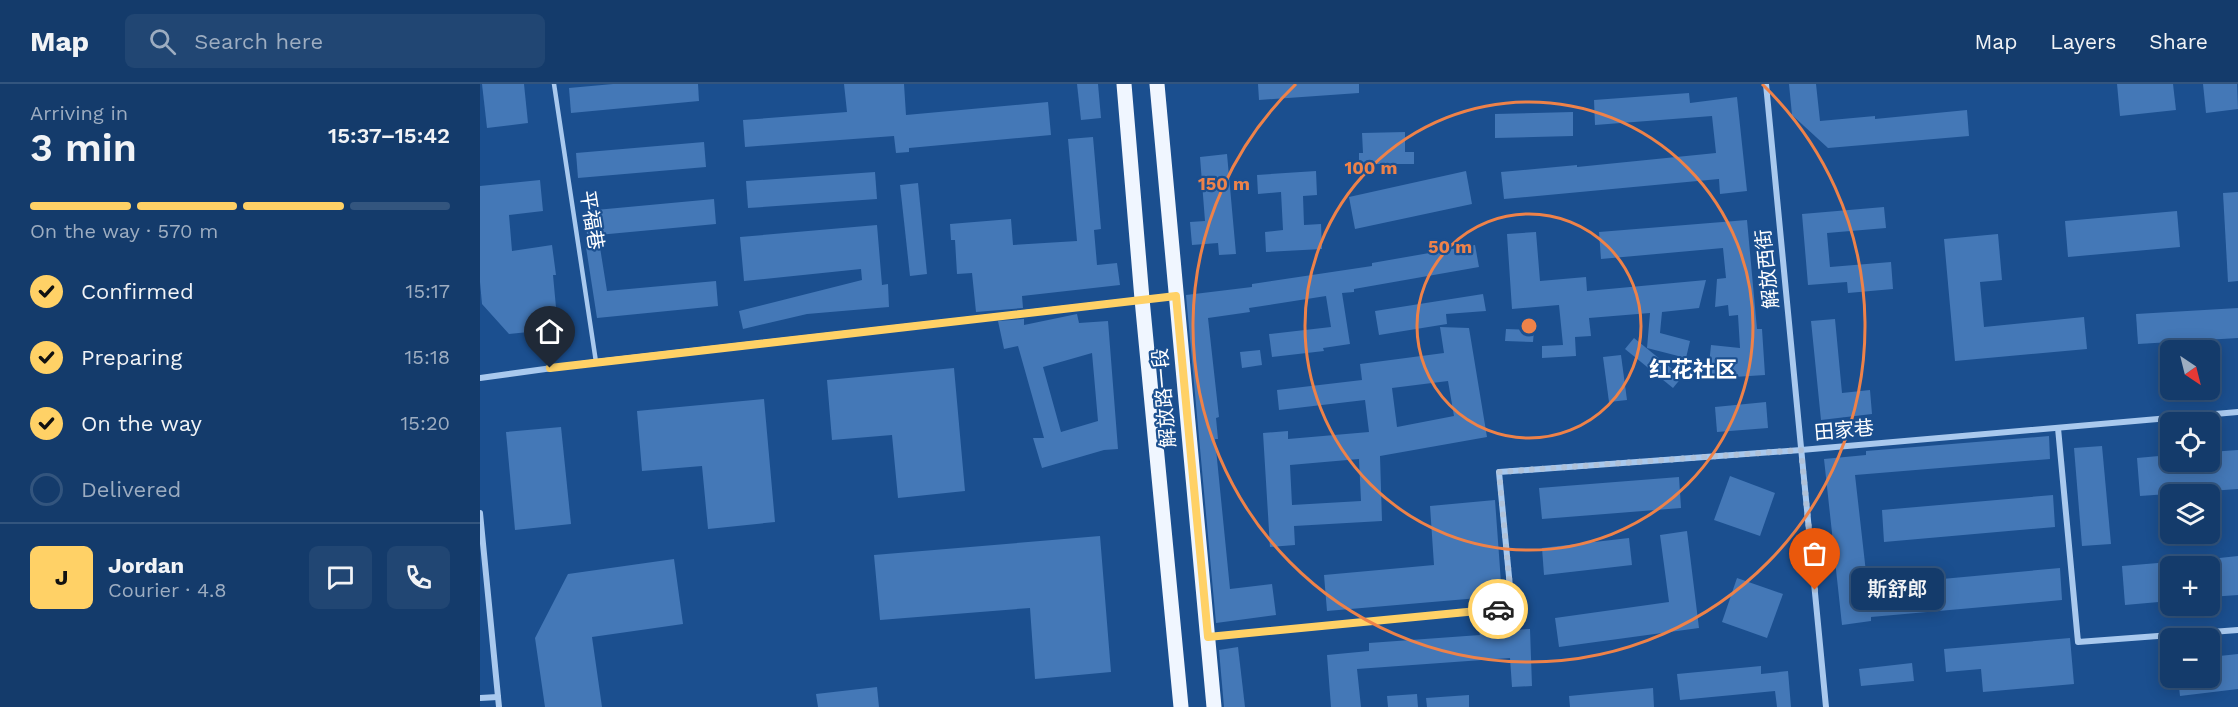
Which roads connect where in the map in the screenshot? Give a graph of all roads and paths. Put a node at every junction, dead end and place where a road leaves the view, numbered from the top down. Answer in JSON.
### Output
{"nodes":[{"id":1,"x":554,"y":84,"type":"edge"},
{"id":2,"x":1124,"y":84,"type":"edge"},
{"id":3,"x":1157,"y":84,"type":"edge"},
{"id":4,"x":1766,"y":84,"type":"edge"},
{"id":5,"x":1176,"y":296,"type":"junction"},
{"id":6,"x":1142,"y":299,"type":"junction"},
{"id":7,"x":596,"y":362,"type":"junction"},
{"id":8,"x":480,"y":378,"type":"edge"},
{"id":9,"x":2238,"y":412,"type":"edge"},
{"id":10,"x":2058,"y":428,"type":"junction"},
{"id":11,"x":1801,"y":450,"type":"junction"},
{"id":12,"x":480,"y":513,"type":"edge"},
{"id":13,"x":2238,"y":630,"type":"edge"},
{"id":14,"x":1208,"y":637,"type":"junction"},
{"id":15,"x":498,"y":697,"type":"junction"},
{"id":16,"x":480,"y":698,"type":"edge"},
{"id":17,"x":499,"y":707,"type":"edge"},
{"id":18,"x":1181,"y":707,"type":"edge"},
{"id":19,"x":1214,"y":707,"type":"edge"},
{"id":20,"x":1826,"y":707,"type":"edge"}],
"edges":[{"from":1,"to":7,"type":"lane","name":"平福巷"},
{"from":2,"to":6,"type":"main road","name":"解放路一段"},
{"from":3,"to":5,"type":"main road","name":"解放路一段"},
{"from":4,"to":11,"type":"street","name":"解放西街"},
{"from":5,"to":6,"type":"street"},
{"from":5,"to":14,"type":"main road","name":"解放路一段"},
{"from":6,"to":7,"type":"street"},
{"from":6,"to":18,"type":"main road","name":"解放路一段"},
{"from":7,"to":8,"type":"street"},
{"from":9,"to":10,"type":"street","name":"田家巷"},
{"from":10,"to":11,"type":"street","name":"田家巷"},
{"from":10,"to":13,"type":"street"},
{"from":11,"to":14,"type":"street","name":"田家巷"},
{"from":11,"to":20,"type":"street","name":"解放西街"},
{"from":12,"to":15,"type":"street"},
{"from":14,"to":19,"type":"main road","name":"解放路一段"},
{"from":15,"to":16,"type":"street"},
{"from":15,"to":17,"type":"street"}]}
